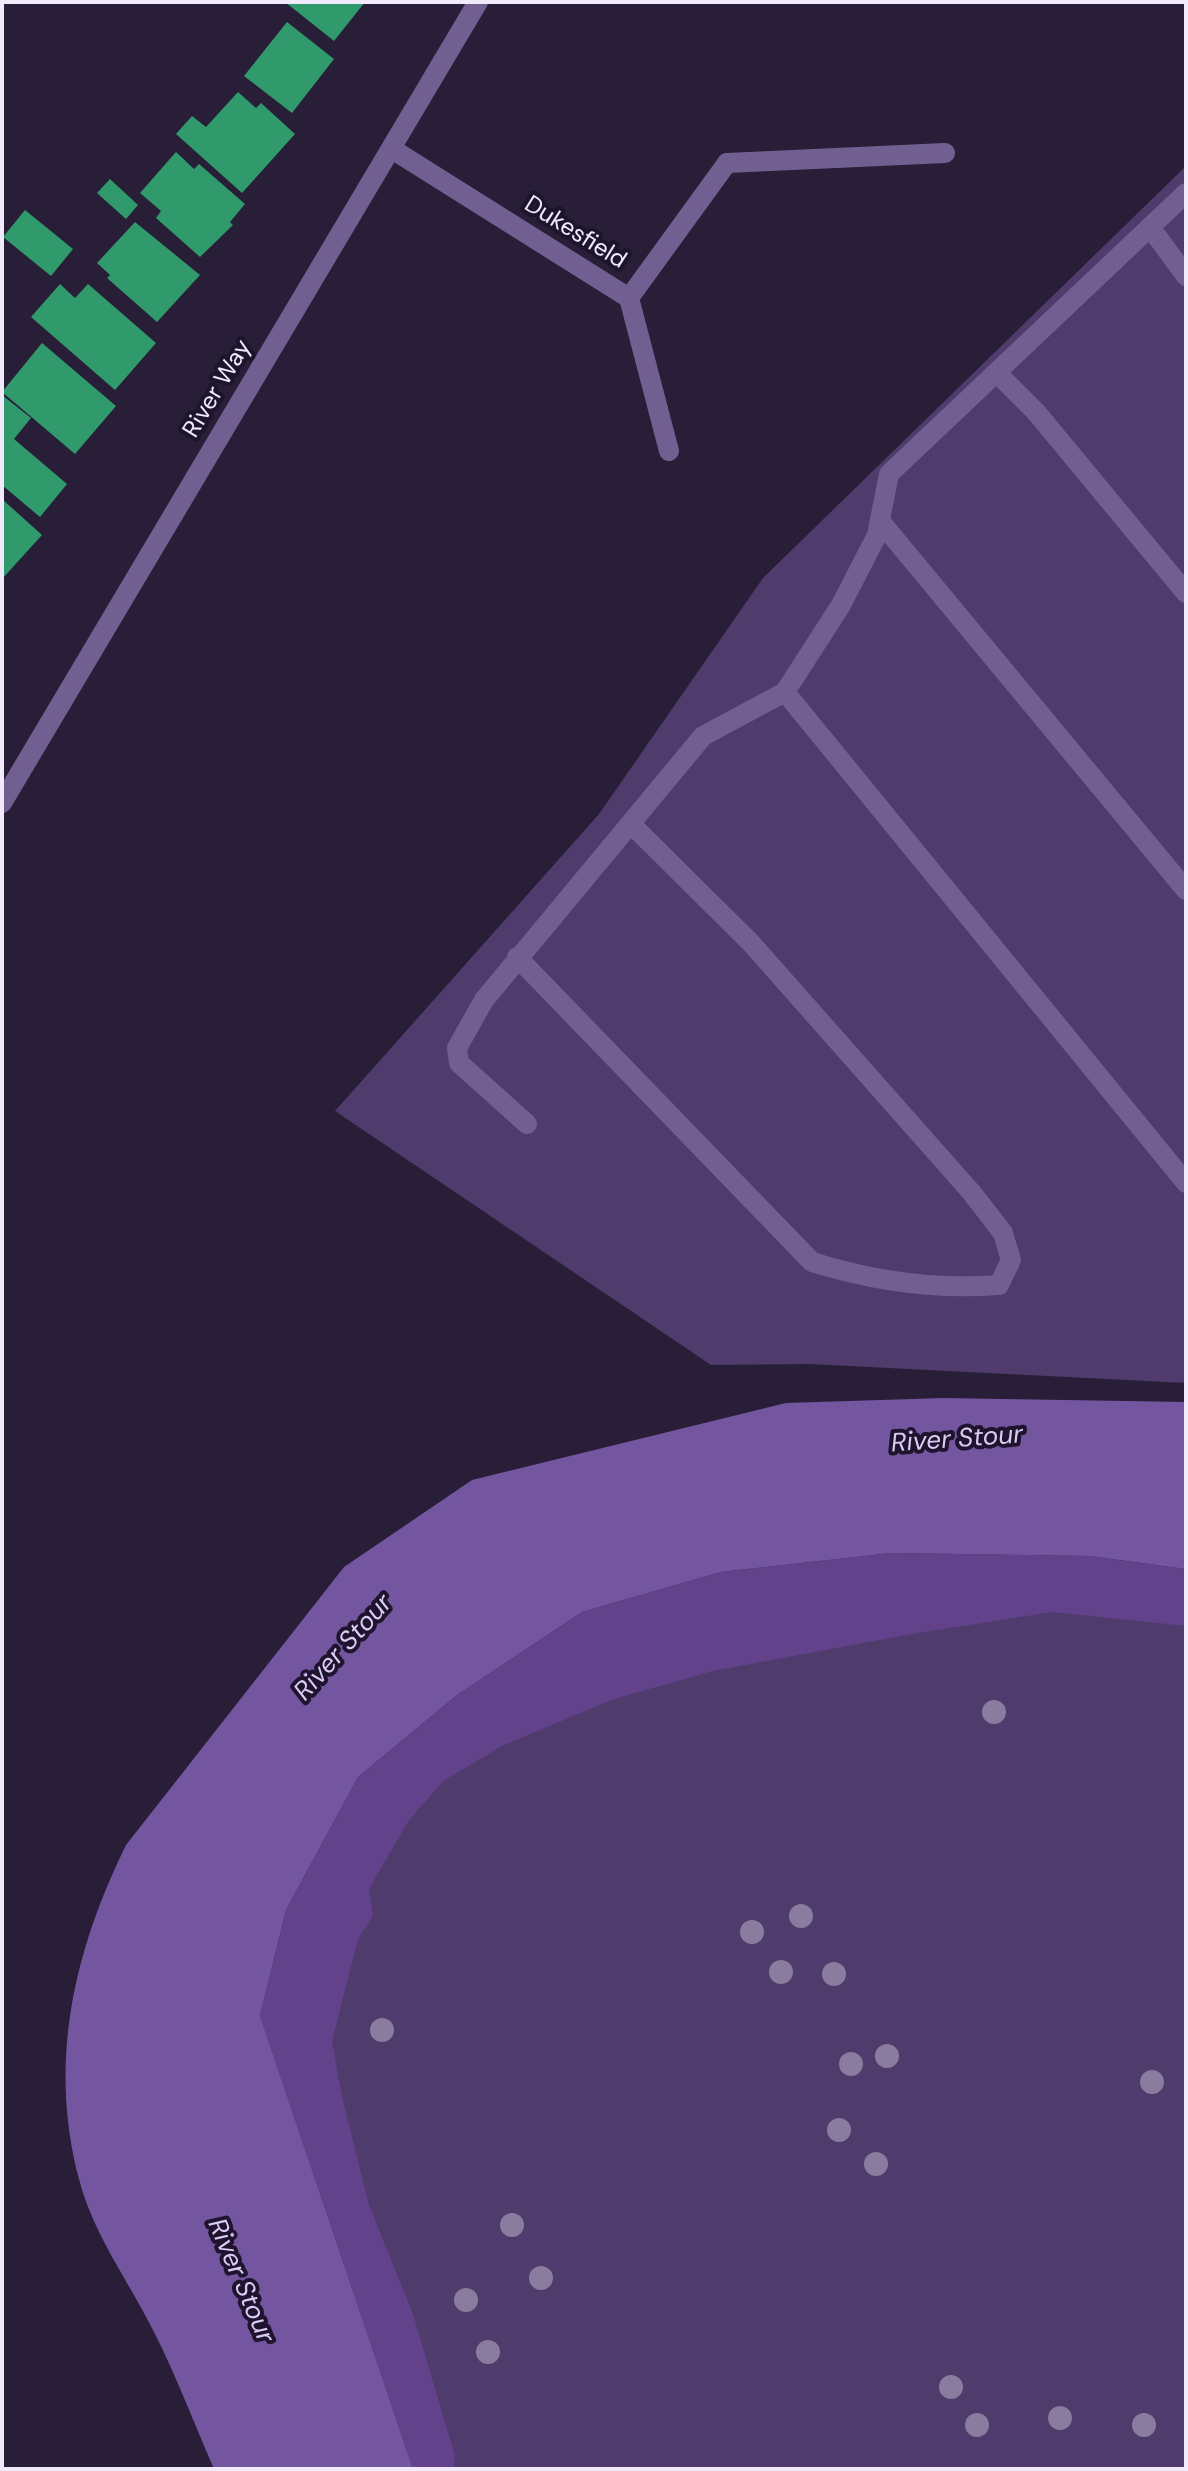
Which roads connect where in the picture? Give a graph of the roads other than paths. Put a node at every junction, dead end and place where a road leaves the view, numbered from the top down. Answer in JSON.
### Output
{"nodes":[{"id":1,"x":478,"y":2,"type":"edge"},
{"id":2,"x":392,"y":149,"type":"junction"},
{"id":3,"x":945,"y":153,"type":"dead end"},
{"id":4,"x":1186,"y":193,"type":"edge"},
{"id":5,"x":1150,"y":227,"type":"junction"},
{"id":6,"x":1186,"y":276,"type":"edge"},
{"id":7,"x":629,"y":298,"type":"junction"},
{"id":8,"x":997,"y":373,"type":"junction"},
{"id":9,"x":669,"y":451,"type":"dead end"},
{"id":10,"x":880,"y":521,"type":"junction"},
{"id":11,"x":1186,"y":593,"type":"edge"},
{"id":12,"x":785,"y":692,"type":"junction"},
{"id":13,"x":2,"y":803,"type":"edge"},
{"id":14,"x":632,"y":825,"type":"junction"},
{"id":15,"x":1186,"y":890,"type":"edge"},
{"id":16,"x":517,"y":957,"type":"junction"},
{"id":17,"x":527,"y":1124,"type":"dead end"},
{"id":18,"x":1186,"y":1183,"type":"edge"}],
"edges":[{"from":1,"to":2,"type":"street","name":"River Way"},
{"from":2,"to":7,"type":"street","name":"Dukesfield"},
{"from":2,"to":13,"type":"street","name":"River Way"},
{"from":3,"to":7,"type":"street","name":"Dukesfield"},
{"from":4,"to":5,"type":"street"},
{"from":5,"to":6,"type":"street"},
{"from":5,"to":8,"type":"street"},
{"from":7,"to":9,"type":"street"},
{"from":8,"to":10,"type":"street"},
{"from":8,"to":11,"type":"street"},
{"from":10,"to":12,"type":"street"},
{"from":10,"to":15,"type":"street"},
{"from":12,"to":14,"type":"street"},
{"from":12,"to":18,"type":"street"},
{"from":14,"to":16,"type":"street"},
{"from":14,"to":16,"type":"street"},
{"from":16,"to":17,"type":"street"}]}
